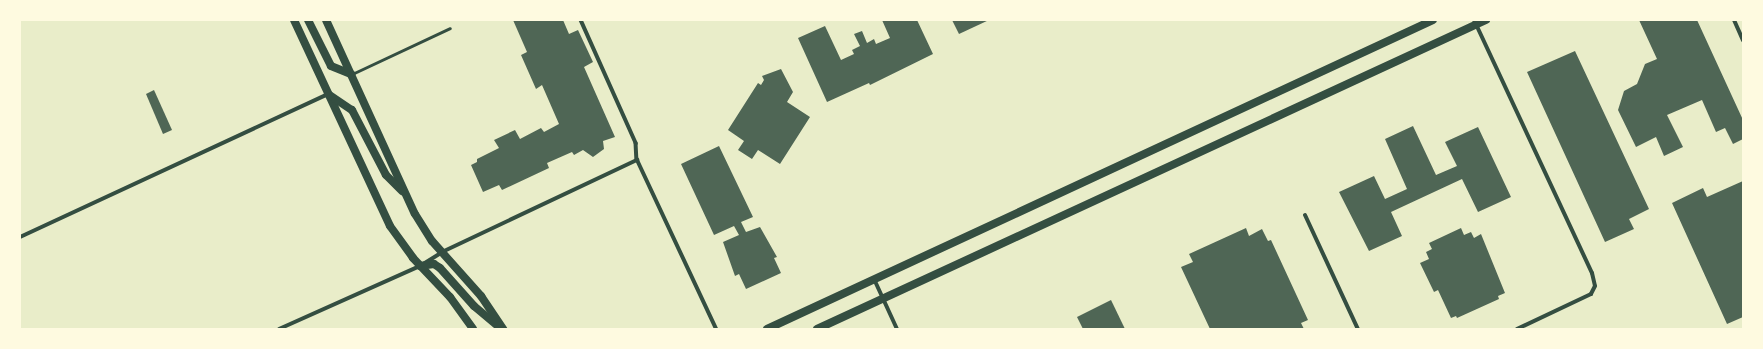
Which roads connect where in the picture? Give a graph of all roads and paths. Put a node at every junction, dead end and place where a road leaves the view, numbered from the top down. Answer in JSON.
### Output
{"nodes":[{"id":1,"x":294,"y":20,"type":"edge"},
{"id":2,"x":308,"y":20,"type":"edge"},
{"id":3,"x":326,"y":20,"type":"edge"},
{"id":4,"x":581,"y":20,"type":"edge"},
{"id":5,"x":1433,"y":20,"type":"edge"},
{"id":6,"x":1486,"y":20,"type":"edge"},
{"id":7,"x":1734,"y":20,"type":"edge"},
{"id":8,"x":1475,"y":22,"type":"edge"},
{"id":9,"x":450,"y":28,"type":"dead end"},
{"id":10,"x":1743,"y":40,"type":"edge"},
{"id":11,"x":351,"y":74,"type":"junction"},
{"id":12,"x":328,"y":94,"type":"junction"},
{"id":13,"x":637,"y":160,"type":"junction"},
{"id":14,"x":406,"y":196,"type":"junction"},
{"id":15,"x":1305,"y":215,"type":"dead end"},
{"id":16,"x":20,"y":237,"type":"edge"},
{"id":17,"x":442,"y":252,"type":"junction"},
{"id":18,"x":420,"y":266,"type":"junction"},
{"id":19,"x":874,"y":279,"type":"junction"},
{"id":20,"x":883,"y":299,"type":"junction"},
{"id":21,"x":278,"y":329,"type":"edge"},
{"id":22,"x":473,"y":329,"type":"edge"},
{"id":23,"x":502,"y":329,"type":"edge"},
{"id":24,"x":716,"y":329,"type":"edge"},
{"id":25,"x":767,"y":329,"type":"edge"},
{"id":26,"x":817,"y":329,"type":"edge"},
{"id":27,"x":898,"y":329,"type":"edge"},
{"id":28,"x":1358,"y":329,"type":"edge"},
{"id":29,"x":1517,"y":329,"type":"edge"}],
"edges":[{"from":1,"to":12,"type":"main road"},
{"from":2,"to":11,"type":"main road"},
{"from":3,"to":11,"type":"main road"},
{"from":4,"to":13,"type":"street"},
{"from":5,"to":19,"type":"main road"},
{"from":6,"to":8,"type":"main road"},
{"from":7,"to":10,"type":"street"},
{"from":8,"to":20,"type":"main road"},
{"from":8,"to":29,"type":"street"},
{"from":9,"to":11,"type":"lane"},
{"from":11,"to":14,"type":"main road"},
{"from":12,"to":14,"type":"main road"},
{"from":12,"to":16,"type":"street"},
{"from":12,"to":18,"type":"main road"},
{"from":13,"to":17,"type":"street"},
{"from":13,"to":24,"type":"street"},
{"from":14,"to":17,"type":"main road"},
{"from":15,"to":28,"type":"street"},
{"from":17,"to":18,"type":"street"},
{"from":17,"to":23,"type":"main road"},
{"from":18,"to":21,"type":"street"},
{"from":18,"to":22,"type":"main road"},
{"from":18,"to":23,"type":"main road"},
{"from":19,"to":20,"type":"street"},
{"from":19,"to":25,"type":"main road"},
{"from":20,"to":26,"type":"main road"},
{"from":20,"to":27,"type":"street"}]}
